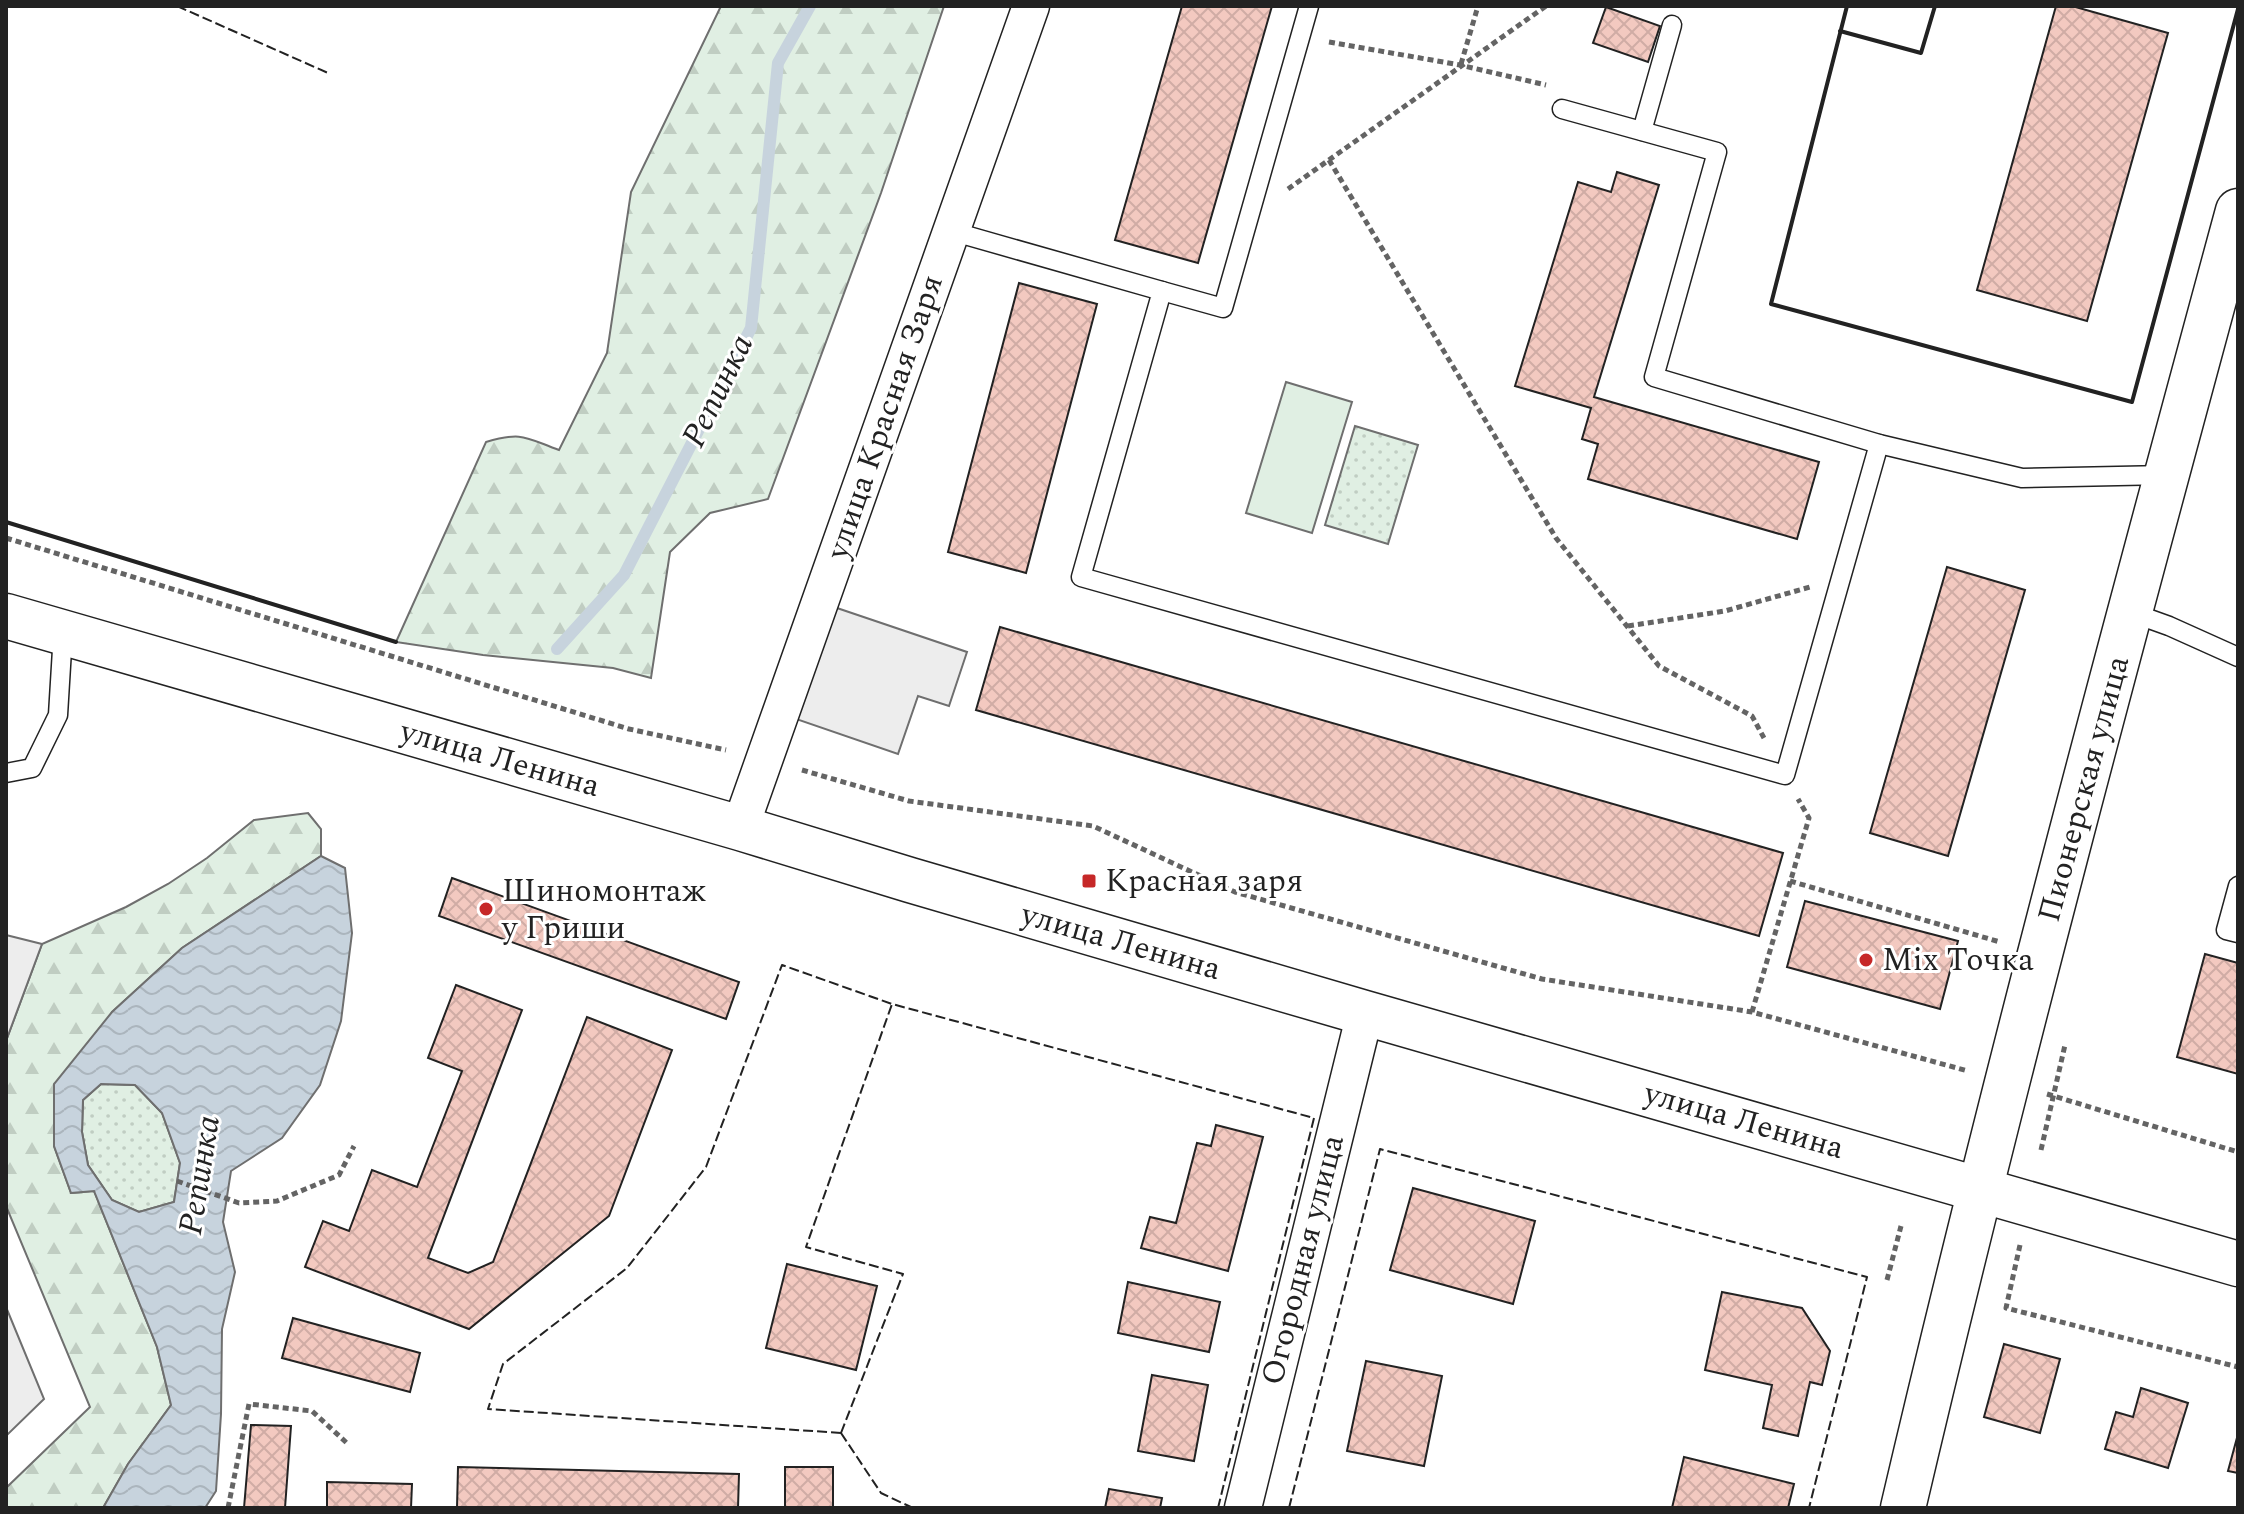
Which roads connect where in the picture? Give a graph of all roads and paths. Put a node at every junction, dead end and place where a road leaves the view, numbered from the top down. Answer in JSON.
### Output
{"nodes":[{"id":1,"x":1031,"y":6,"type":"edge"},
{"id":2,"x":1309,"y":6,"type":"edge"},
{"id":3,"x":1478,"y":6,"type":"edge"},
{"id":4,"x":1546,"y":6,"type":"edge"},
{"id":5,"x":1672,"y":25,"type":"dead end"},
{"id":6,"x":1300,"y":37,"type":"junction"},
{"id":7,"x":1460,"y":65,"type":"junction"},
{"id":8,"x":1562,"y":109,"type":"joint"},
{"id":9,"x":1642,"y":131,"type":"junction"},
{"id":10,"x":1329,"y":160,"type":"junction"},
{"id":11,"x":1249,"y":218,"type":"junction"},
{"id":12,"x":2236,"y":225,"type":"edge"},
{"id":13,"x":951,"y":231,"type":"junction"},
{"id":14,"x":1162,"y":291,"type":"junction"},
{"id":15,"x":1879,"y":444,"type":"junction"},
{"id":16,"x":2167,"y":475,"type":"junction"},
{"id":17,"x":6,"y":538,"type":"edge"},
{"id":18,"x":1841,"y":578,"type":"junction"},
{"id":19,"x":2130,"y":612,"type":"junction"},
{"id":20,"x":6,"y":616,"type":"edge"},
{"id":21,"x":1627,"y":626,"type":"junction"},
{"id":22,"x":63,"y":633,"type":"junction"},
{"id":23,"x":2238,"y":657,"type":"edge"},
{"id":24,"x":765,"y":759,"type":"junction"},
{"id":25,"x":6,"y":773,"type":"edge"},
{"id":26,"x":1785,"y":775,"type":"junction"},
{"id":27,"x":740,"y":828,"type":"junction"},
{"id":28,"x":1790,"y":881,"type":"junction"},
{"id":29,"x":2238,"y":886,"type":"edge"},
{"id":30,"x":2238,"y":933,"type":"edge"},
{"id":31,"x":2000,"y":942,"type":"dead end"},
{"id":32,"x":1365,"y":1013,"type":"junction"},
{"id":33,"x":2054,"y":1096,"type":"dead end"},
{"id":34,"x":354,"y":1146,"type":"dead end"},
{"id":35,"x":2041,"y":1150,"type":"dead end"},
{"id":36,"x":177,"y":1181,"type":"dead end"},
{"id":37,"x":1980,"y":1190,"type":"junction"},
{"id":38,"x":1901,"y":1226,"type":"dead end"},
{"id":39,"x":2021,"y":1240,"type":"dead end"},
{"id":40,"x":2238,"y":1264,"type":"edge"},
{"id":41,"x":1887,"y":1280,"type":"dead end"},
{"id":42,"x":2238,"y":1367,"type":"edge"},
{"id":43,"x":349,"y":1445,"type":"dead end"},
{"id":44,"x":228,"y":1508,"type":"edge"},
{"id":45,"x":1243,"y":1508,"type":"edge"},
{"id":46,"x":1903,"y":1508,"type":"edge"}],
"edges":[{"from":1,"to":13,"type":"street","name":"улица Красная Заря"},
{"from":2,"to":6,"type":"lane"},
{"from":3,"to":7,"type":"path"},
{"from":4,"to":7,"type":"path"},
{"from":5,"to":9,"type":"lane"},
{"from":6,"to":7,"type":"path"},
{"from":6,"to":11,"type":"lane"},
{"from":7,"to":8,"type":"path"},
{"from":7,"to":10,"type":"path"},
{"from":8,"to":9,"type":"lane"},
{"from":9,"to":15,"type":"lane"},
{"from":10,"to":11,"type":"path"},
{"from":10,"to":21,"type":"path"},
{"from":11,"to":14,"type":"lane"},
{"from":12,"to":16,"type":"main road","name":"Пионерская улица"},
{"from":13,"to":14,"type":"lane"},
{"from":13,"to":24,"type":"street","name":"улица Красная Заря"},
{"from":14,"to":26,"type":"lane"},
{"from":15,"to":16,"type":"lane"},
{"from":15,"to":18,"type":"lane"},
{"from":16,"to":19,"type":"main road","name":"Пионерская улица"},
{"from":17,"to":24,"type":"path"},
{"from":18,"to":21,"type":"path"},
{"from":18,"to":26,"type":"lane"},
{"from":19,"to":23,"type":"lane"},
{"from":19,"to":37,"type":"main road","name":"Пионерская улица"},
{"from":20,"to":22,"type":"main road","name":"улица Ленина"},
{"from":21,"to":26,"type":"path"},
{"from":22,"to":25,"type":"lane"},
{"from":22,"to":27,"type":"main road","name":"улица Ленина"},
{"from":24,"to":27,"type":"street","name":"улица Красная Заря"},
{"from":24,"to":28,"type":"path"},
{"from":26,"to":28,"type":"path"},
{"from":27,"to":32,"type":"main road","name":"улица Ленина"},
{"from":28,"to":31,"type":"path"},
{"from":29,"to":30,"type":"lane"},
{"from":32,"to":37,"type":"main road","name":"улица Ленина"},
{"from":32,"to":45,"type":"street","name":"Огородная улица"},
{"from":33,"to":35,"type":"path"},
{"from":34,"to":36,"type":"path"},
{"from":37,"to":40,"type":"main road","name":"улица Ленина"},
{"from":37,"to":46,"type":"main road","name":"Пионерская улица"},
{"from":38,"to":41,"type":"path"},
{"from":39,"to":42,"type":"path"},
{"from":43,"to":44,"type":"path"}]}
